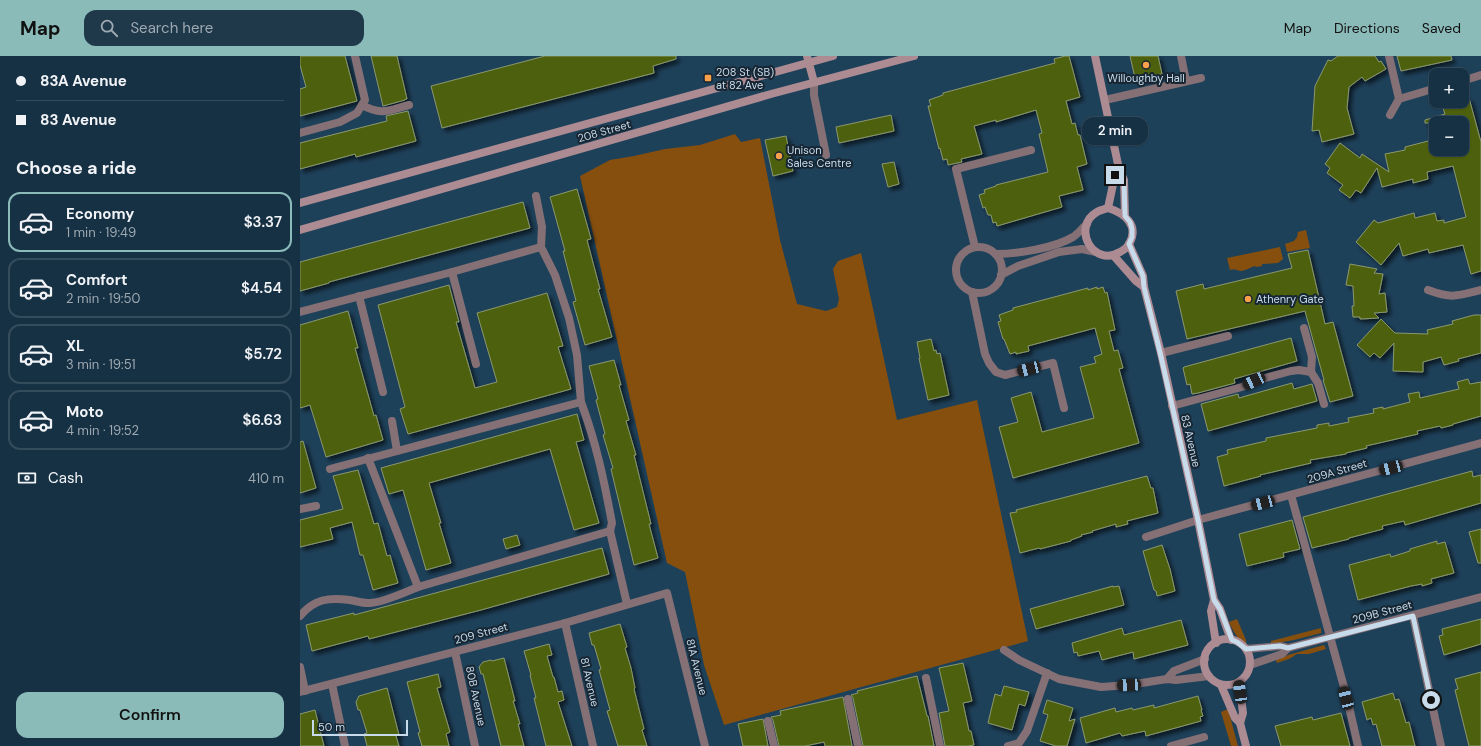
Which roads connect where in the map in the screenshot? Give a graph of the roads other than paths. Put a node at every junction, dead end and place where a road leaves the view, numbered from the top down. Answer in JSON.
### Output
{"nodes":[{"id":1,"x":354,"y":56,"type":"edge"},
{"id":2,"x":833,"y":56,"type":"edge"},
{"id":3,"x":914,"y":56,"type":"edge"},
{"id":4,"x":1095,"y":56,"type":"edge"},
{"id":5,"x":1181,"y":56,"type":"edge"},
{"id":6,"x":1389,"y":56,"type":"edge"},
{"id":7,"x":808,"y":59,"type":"edge"},
{"id":8,"x":1481,"y":75,"type":"edge"},
{"id":9,"x":1201,"y":78,"type":"dead end"},
{"id":10,"x":1469,"y":79,"type":"edge"},
{"id":11,"x":1186,"y":81,"type":"junction"},
{"id":12,"x":814,"y":82,"type":"junction"},
{"id":13,"x":1429,"y":90,"type":"edge"},
{"id":14,"x":1399,"y":99,"type":"junction"},
{"id":15,"x":1105,"y":100,"type":"junction"},
{"id":16,"x":362,"y":105,"type":"junction"},
{"id":17,"x":409,"y":105,"type":"dead end"},
{"id":18,"x":1390,"y":115,"type":"dead end"},
{"id":19,"x":300,"y":133,"type":"edge"},
{"id":20,"x":1031,"y":150,"type":"dead end"},
{"id":21,"x":826,"y":155,"type":"dead end"},
{"id":22,"x":1119,"y":169,"type":"junction"},
{"id":23,"x":536,"y":196,"type":"dead end"},
{"id":24,"x":300,"y":203,"type":"edge"},
{"id":25,"x":1108,"y":208,"type":"junction"},
{"id":26,"x":1125,"y":216,"type":"junction"},
{"id":27,"x":1087,"y":224,"type":"junction"},
{"id":28,"x":300,"y":230,"type":"edge"},
{"id":29,"x":1129,"y":244,"type":"junction"},
{"id":30,"x":541,"y":247,"type":"junction"},
{"id":31,"x":975,"y":247,"type":"junction"},
{"id":32,"x":1096,"y":252,"type":"junction"},
{"id":33,"x":996,"y":254,"type":"junction"},
{"id":34,"x":1114,"y":256,"type":"junction"},
{"id":35,"x":452,"y":272,"type":"junction"},
{"id":36,"x":1002,"y":275,"type":"junction"},
{"id":37,"x":1144,"y":287,"type":"junction"},
{"id":38,"x":1428,"y":290,"type":"dead end"},
{"id":39,"x":1481,"y":290,"type":"edge"},
{"id":40,"x":972,"y":292,"type":"junction"},
{"id":41,"x":359,"y":296,"type":"junction"},
{"id":42,"x":300,"y":312,"type":"edge"},
{"id":43,"x":1304,"y":328,"type":"dead end"},
{"id":44,"x":1228,"y":336,"type":"dead end"},
{"id":45,"x":1160,"y":352,"type":"junction"},
{"id":46,"x":476,"y":364,"type":"dead end"},
{"id":47,"x":1311,"y":372,"type":"junction"},
{"id":48,"x":383,"y":392,"type":"dead end"},
{"id":49,"x":581,"y":402,"type":"junction"},
{"id":50,"x":1324,"y":404,"type":"dead end"},
{"id":51,"x":1172,"y":406,"type":"junction"},
{"id":52,"x":1064,"y":408,"type":"dead end"},
{"id":53,"x":392,"y":421,"type":"dead end"},
{"id":54,"x":1481,"y":443,"type":"edge"},
{"id":55,"x":397,"y":450,"type":"junction"},
{"id":56,"x":368,"y":458,"type":"junction"},
{"id":57,"x":330,"y":469,"type":"dead end"},
{"id":58,"x":1291,"y":495,"type":"junction"},
{"id":59,"x":316,"y":506,"type":"dead end"},
{"id":60,"x":300,"y":509,"type":"edge"},
{"id":61,"x":1198,"y":520,"type":"junction"},
{"id":62,"x":610,"y":531,"type":"junction"},
{"id":63,"x":1146,"y":537,"type":"dead end"},
{"id":64,"x":418,"y":587,"type":"junction"},
{"id":65,"x":667,"y":593,"type":"joint"},
{"id":66,"x":1481,"y":597,"type":"edge"},
{"id":67,"x":1214,"y":600,"type":"junction"},
{"id":68,"x":627,"y":604,"type":"junction"},
{"id":69,"x":300,"y":616,"type":"edge"},
{"id":70,"x":1413,"y":616,"type":"junction"},
{"id":71,"x":565,"y":623,"type":"junction"},
{"id":72,"x":1329,"y":637,"type":"junction"},
{"id":73,"x":1232,"y":640,"type":"junction"},
{"id":74,"x":1216,"y":643,"type":"junction"},
{"id":75,"x":1288,"y":648,"type":"junction"},
{"id":76,"x":1246,"y":649,"type":"junction"},
{"id":77,"x":1004,"y":650,"type":"dead end"},
{"id":78,"x":455,"y":652,"type":"junction"},
{"id":79,"x":1205,"y":659,"type":"junction"},
{"id":80,"x":1250,"y":665,"type":"junction"},
{"id":81,"x":300,"y":667,"type":"edge"},
{"id":82,"x":1047,"y":673,"type":"junction"},
{"id":83,"x":1209,"y":676,"type":"junction"},
{"id":84,"x":926,"y":678,"type":"dead end"},
{"id":85,"x":1167,"y":679,"type":"junction"},
{"id":86,"x":1239,"y":682,"type":"junction"},
{"id":87,"x":332,"y":684,"type":"junction"},
{"id":88,"x":1221,"y":684,"type":"junction"},
{"id":89,"x":302,"y":691,"type":"edge"},
{"id":90,"x":848,"y":699,"type":"dead end"},
{"id":91,"x":768,"y":721,"type":"dead end"},
{"id":92,"x":1240,"y":723,"type":"junction"},
{"id":93,"x":1204,"y":737,"type":"dead end"},
{"id":94,"x":1019,"y":743,"type":"junction"},
{"id":95,"x":346,"y":746,"type":"edge"},
{"id":96,"x":475,"y":746,"type":"edge"},
{"id":97,"x":593,"y":746,"type":"edge"},
{"id":98,"x":705,"y":746,"type":"edge"},
{"id":99,"x":774,"y":746,"type":"edge"},
{"id":100,"x":858,"y":746,"type":"edge"},
{"id":101,"x":940,"y":746,"type":"edge"},
{"id":102,"x":1008,"y":746,"type":"edge"},
{"id":103,"x":1028,"y":746,"type":"edge"},
{"id":104,"x":1171,"y":746,"type":"edge"},
{"id":105,"x":1246,"y":746,"type":"edge"},
{"id":106,"x":1358,"y":746,"type":"edge"},
{"id":107,"x":1441,"y":746,"type":"edge"}],
"edges":[{"from":1,"to":16,"type":"street"},
{"from":2,"to":7,"type":"main road","name":"208 Street"},
{"from":3,"to":12,"type":"main road","name":"208 Street"},
{"from":4,"to":15,"type":"main road"},
{"from":5,"to":11,"type":"street"},
{"from":6,"to":14,"type":"street"},
{"from":7,"to":12,"type":"main road"},
{"from":7,"to":24,"type":"main road","name":"208 Street"},
{"from":8,"to":10,"type":"street"},
{"from":9,"to":11,"type":"street"},
{"from":11,"to":15,"type":"street"},
{"from":12,"to":21,"type":"street"},
{"from":12,"to":28,"type":"main road","name":"208 Street"},
{"from":13,"to":14,"type":"street"},
{"from":14,"to":18,"type":"street"},
{"from":15,"to":22,"type":"main road"},
{"from":16,"to":17,"type":"street"},
{"from":16,"to":19,"type":"street"},
{"from":20,"to":31,"type":"street"},
{"from":22,"to":25,"type":"main road"},
{"from":22,"to":26,"type":"main road"},
{"from":23,"to":30,"type":"street"},
{"from":25,"to":26,"type":"main road"},
{"from":25,"to":27,"type":"main road"},
{"from":26,"to":29,"type":"main road"},
{"from":27,"to":32,"type":"main road"},
{"from":27,"to":33,"type":"street"},
{"from":29,"to":34,"type":"main road"},
{"from":29,"to":37,"type":"main road","name":"83 Avenue"},
{"from":30,"to":35,"type":"street"},
{"from":30,"to":49,"type":"street"},
{"from":31,"to":33,"type":"street"},
{"from":31,"to":40,"type":"street"},
{"from":32,"to":34,"type":"main road"},
{"from":32,"to":36,"type":"street"},
{"from":33,"to":36,"type":"street"},
{"from":34,"to":37,"type":"main road"},
{"from":35,"to":41,"type":"street"},
{"from":35,"to":46,"type":"street"},
{"from":36,"to":40,"type":"street"},
{"from":37,"to":45,"type":"main road","name":"83 Avenue"},
{"from":38,"to":39,"type":"street"},
{"from":40,"to":52,"type":"street"},
{"from":41,"to":42,"type":"street"},
{"from":41,"to":48,"type":"street"},
{"from":43,"to":47,"type":"street"},
{"from":44,"to":45,"type":"street"},
{"from":45,"to":51,"type":"main road","name":"83 Avenue"},
{"from":47,"to":50,"type":"street"},
{"from":47,"to":51,"type":"street"},
{"from":49,"to":55,"type":"street"},
{"from":49,"to":62,"type":"street"},
{"from":51,"to":61,"type":"main road","name":"83 Avenue"},
{"from":53,"to":55,"type":"street"},
{"from":54,"to":58,"type":"street","name":"209A Street"},
{"from":55,"to":56,"type":"street"},
{"from":56,"to":57,"type":"street"},
{"from":56,"to":64,"type":"street"},
{"from":58,"to":61,"type":"street","name":"209A Street"},
{"from":58,"to":72,"type":"street"},
{"from":59,"to":60,"type":"street"},
{"from":61,"to":63,"type":"street","name":"209A Street"},
{"from":61,"to":67,"type":"main road","name":"83 Avenue"},
{"from":62,"to":64,"type":"street"},
{"from":62,"to":68,"type":"street"},
{"from":64,"to":69,"type":"street"},
{"from":65,"to":68,"type":"street","name":"209 Street"},
{"from":65,"to":98,"type":"street","name":"81A Avenue"},
{"from":66,"to":70,"type":"street","name":"209B Street"},
{"from":67,"to":73,"type":"main road","name":"83 Avenue"},
{"from":67,"to":74,"type":"main road","name":"83 Avenue"},
{"from":68,"to":71,"type":"street","name":"209 Street"},
{"from":70,"to":72,"type":"street","name":"209B Street"},
{"from":70,"to":107,"type":"street"},
{"from":71,"to":78,"type":"street","name":"209 Street"},
{"from":71,"to":97,"type":"street","name":"81 Avenue"},
{"from":72,"to":75,"type":"street","name":"209B Street"},
{"from":72,"to":106,"type":"street"},
{"from":73,"to":74,"type":"main road"},
{"from":73,"to":76,"type":"main road"},
{"from":74,"to":79,"type":"main road"},
{"from":75,"to":76,"type":"street","name":"209B Street"},
{"from":75,"to":80,"type":"street","name":"209B Street"},
{"from":76,"to":80,"type":"main road"},
{"from":77,"to":82,"type":"street"},
{"from":78,"to":87,"type":"street","name":"209 Street"},
{"from":78,"to":96,"type":"street","name":"80B Avenue"},
{"from":79,"to":83,"type":"main road"},
{"from":79,"to":85,"type":"street"},
{"from":80,"to":86,"type":"main road"},
{"from":81,"to":89,"type":"street"},
{"from":82,"to":85,"type":"street"},
{"from":82,"to":94,"type":"street"},
{"from":83,"to":85,"type":"street"},
{"from":83,"to":88,"type":"main road"},
{"from":84,"to":101,"type":"street"},
{"from":86,"to":88,"type":"main road"},
{"from":86,"to":92,"type":"main road"},
{"from":87,"to":89,"type":"street","name":"209 Street"},
{"from":87,"to":95,"type":"street"},
{"from":88,"to":92,"type":"main road"},
{"from":90,"to":100,"type":"street"},
{"from":91,"to":99,"type":"street"},
{"from":92,"to":105,"type":"main road"},
{"from":93,"to":104,"type":"street"},
{"from":94,"to":102,"type":"street"},
{"from":94,"to":103,"type":"street"}]}
